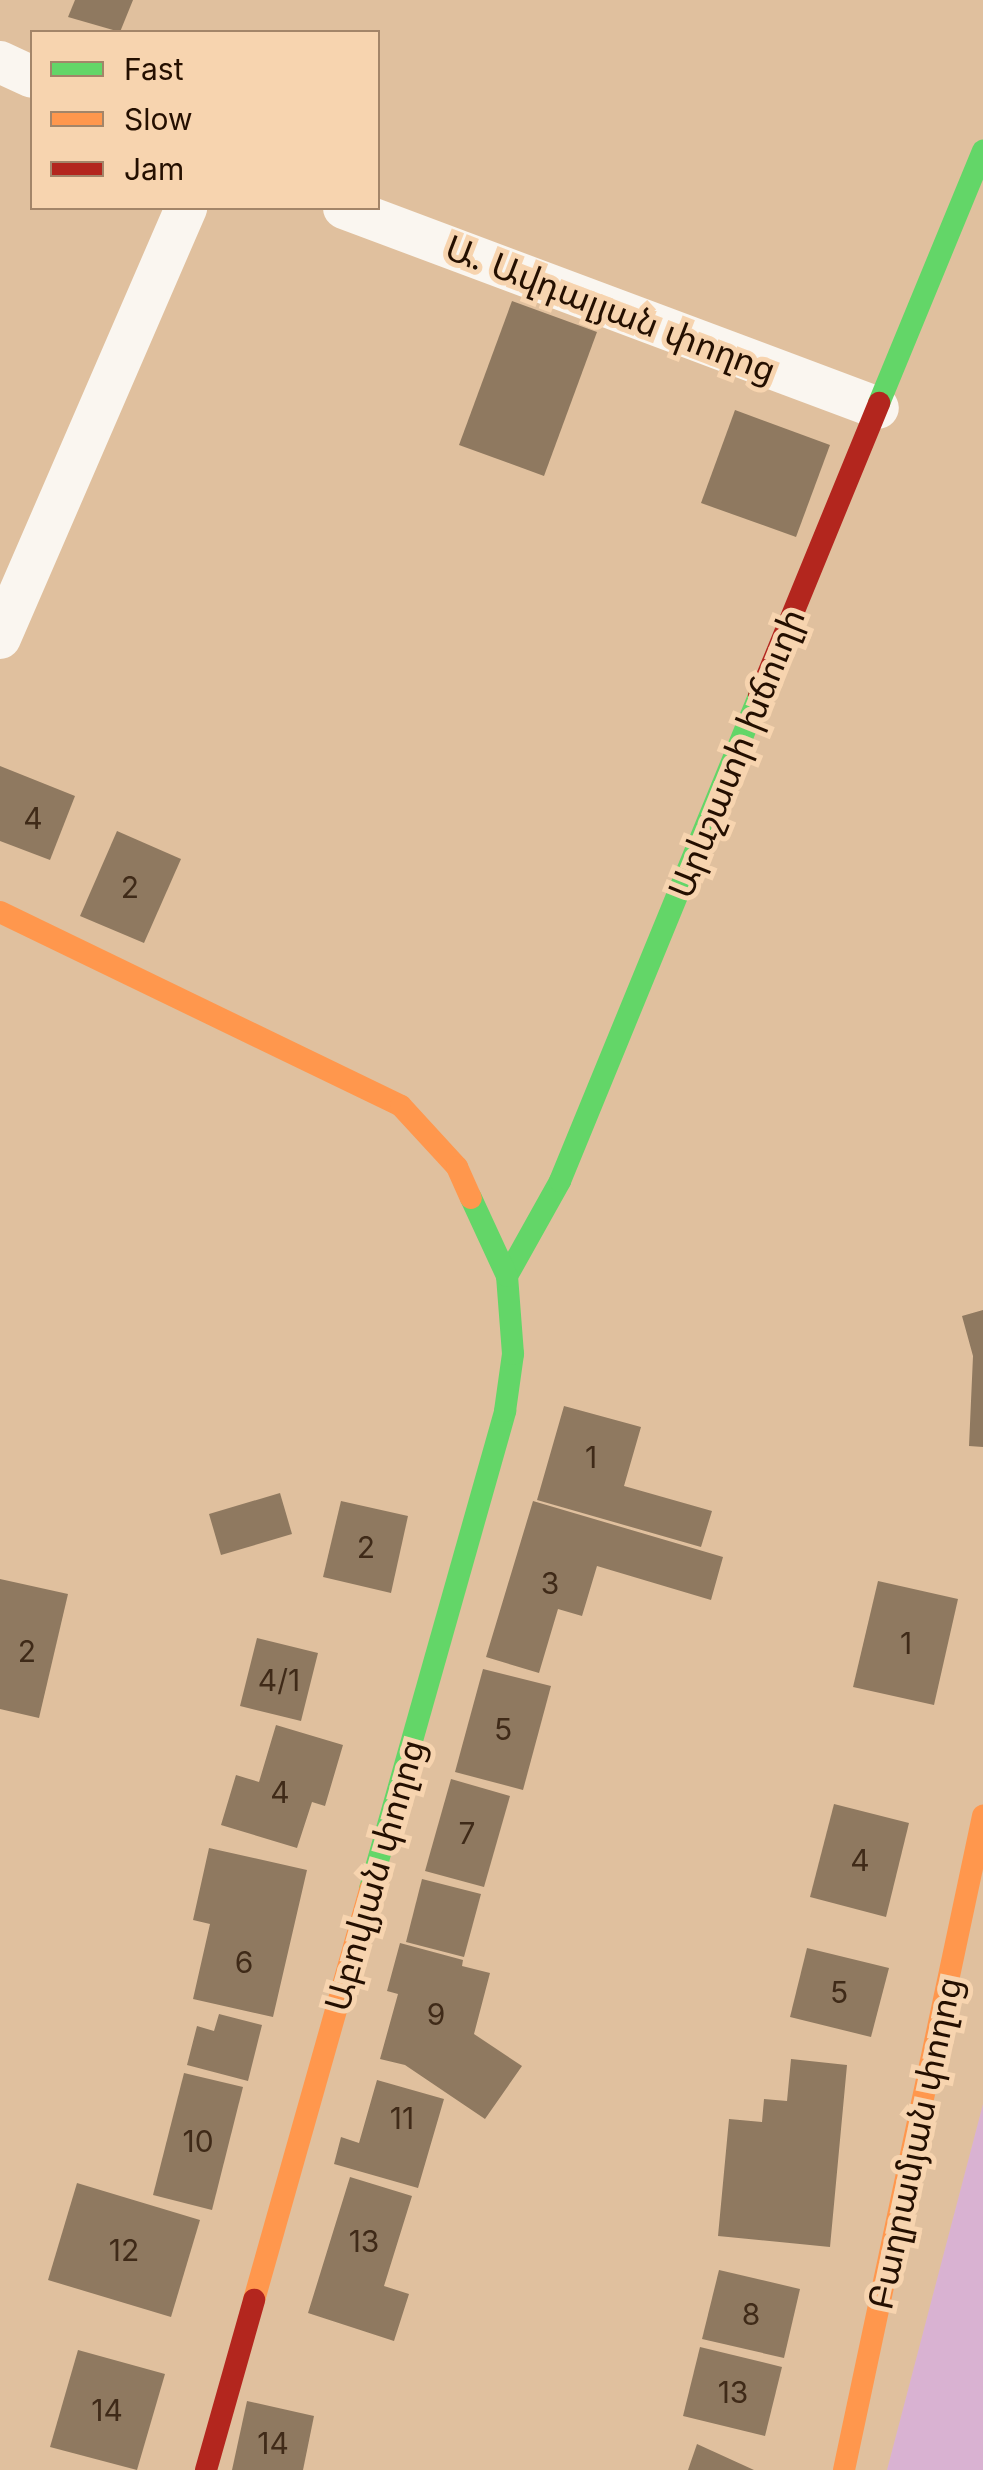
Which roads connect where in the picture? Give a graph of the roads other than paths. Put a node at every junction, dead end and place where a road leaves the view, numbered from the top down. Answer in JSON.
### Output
{"nodes":[{"id":1,"x":0,"y":62,"type":"edge"},
{"id":2,"x":30,"y":76,"type":"edge"},
{"id":3,"x":983,"y":152,"type":"edge"},
{"id":4,"x":185,"y":210,"type":"edge"},
{"id":5,"x":349,"y":210,"type":"edge"},
{"id":6,"x":968,"y":232,"type":"edge"},
{"id":7,"x":878,"y":408,"type":"junction"},
{"id":8,"x":0,"y":638,"type":"edge"},
{"id":9,"x":0,"y":912,"type":"edge"},
{"id":10,"x":507,"y":1276,"type":"junction"},
{"id":11,"x":983,"y":1816,"type":"edge"},
{"id":12,"x":206,"y":2470,"type":"edge"},
{"id":13,"x":844,"y":2470,"type":"edge"}],
"edges":[{"from":1,"to":2,"type":"street"},
{"from":3,"to":6,"type":"street","name":"Արևշատի խճուղի"},
{"from":4,"to":8,"type":"street"},
{"from":5,"to":7,"type":"street","name":"Ա․ Ավդալյան փողոց"},
{"from":6,"to":7,"type":"street","name":"Արևշատի խճուղի"},
{"from":7,"to":10,"type":"street","name":"Արևշատի խճուղի"},
{"from":9,"to":10,"type":"street"},
{"from":10,"to":12,"type":"street","name":"Աբովյան փողոց"},
{"from":11,"to":13,"type":"street","name":"Բաղրամյան փողոց"}]}
